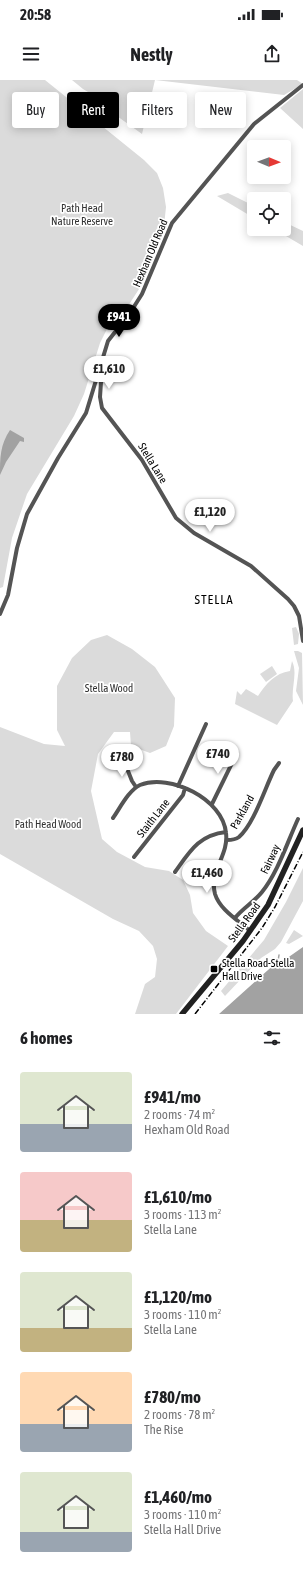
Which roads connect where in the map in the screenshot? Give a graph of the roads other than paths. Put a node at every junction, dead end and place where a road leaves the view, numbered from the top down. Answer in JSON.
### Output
{"nodes":[{"id":1,"x":303,"y":85,"type":"edge"},
{"id":2,"x":102,"y":359,"type":"junction"},
{"id":3,"x":101,"y":402,"type":"junction"},
{"id":4,"x":91,"y":404,"type":"junction"},
{"id":5,"x":0,"y":614,"type":"edge"},
{"id":6,"x":303,"y":634,"type":"edge"},
{"id":7,"x":303,"y":641,"type":"edge"},
{"id":8,"x":206,"y":724,"type":"dead end"},
{"id":9,"x":237,"y":753,"type":"dead end"},
{"id":10,"x":124,"y":761,"type":"dead end"},
{"id":11,"x":279,"y":763,"type":"dead end"},
{"id":12,"x":178,"y":786,"type":"junction"},
{"id":13,"x":136,"y":788,"type":"junction"},
{"id":14,"x":185,"y":788,"type":"junction"},
{"id":15,"x":212,"y":804,"type":"junction"},
{"id":16,"x":113,"y":818,"type":"dead end"},
{"id":17,"x":298,"y":819,"type":"dead end"},
{"id":18,"x":303,"y":830,"type":"edge"},
{"id":19,"x":226,"y":832,"type":"junction"},
{"id":20,"x":227,"y":840,"type":"junction"},
{"id":21,"x":134,"y":857,"type":"dead end"},
{"id":22,"x":175,"y":872,"type":"dead end"},
{"id":23,"x":235,"y":918,"type":"junction"},
{"id":24,"x":250,"y":931,"type":"junction"},
{"id":25,"x":182,"y":1014,"type":"edge"}],
"edges":[{"from":1,"to":2,"type":"street","name":"Hexham Old Road"},
{"from":2,"to":3,"type":"street","name":"Stella Lane"},
{"from":2,"to":4,"type":"street","name":"Hexham Old Road"},
{"from":3,"to":4,"type":"street"},
{"from":3,"to":6,"type":"street","name":"Stella Lane"},
{"from":4,"to":5,"type":"street","name":"Hexham Old Road"},
{"from":6,"to":7,"type":"street","name":"Stella Lane"},
{"from":8,"to":12,"type":"street"},
{"from":9,"to":15,"type":"street"},
{"from":10,"to":13,"type":"street"},
{"from":11,"to":20,"type":"street","name":"Parkland"},
{"from":12,"to":13,"type":"street"},
{"from":12,"to":14,"type":"street"},
{"from":13,"to":16,"type":"street"},
{"from":14,"to":15,"type":"street"},
{"from":14,"to":21,"type":"street","name":"Staith Lane"},
{"from":15,"to":19,"type":"street"},
{"from":17,"to":23,"type":"street","name":"Fairway"},
{"from":18,"to":24,"type":"main road","name":"Stella Road"},
{"from":19,"to":20,"type":"street"},
{"from":19,"to":22,"type":"street"},
{"from":20,"to":23,"type":"street"},
{"from":23,"to":24,"type":"street"},
{"from":24,"to":25,"type":"main road","name":"Stella Road"}]}
